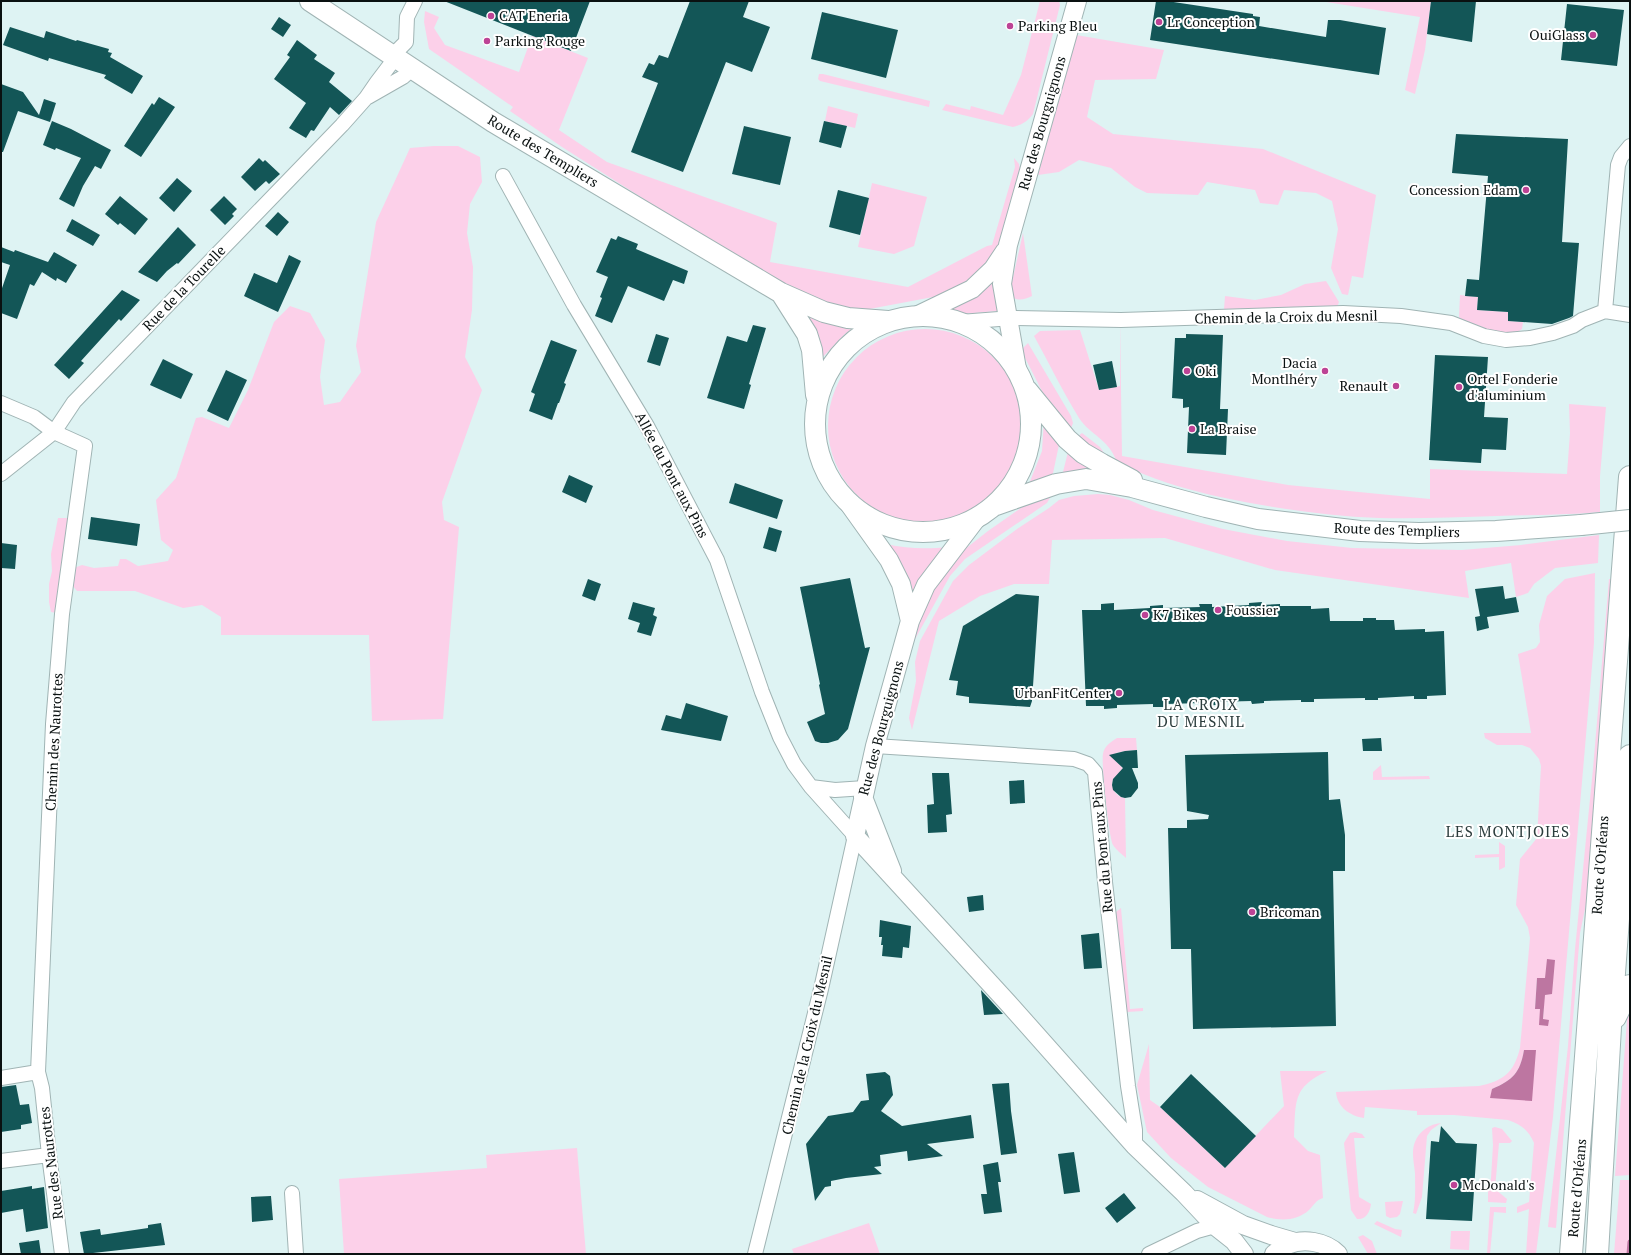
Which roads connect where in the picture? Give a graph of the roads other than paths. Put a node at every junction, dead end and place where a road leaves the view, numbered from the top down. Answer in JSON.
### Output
{"nodes":[{"id":1,"x":310,"y":1,"type":"edge"},
{"id":2,"x":415,"y":1,"type":"edge"},
{"id":3,"x":1077,"y":1,"type":"edge"},
{"id":4,"x":400,"y":60,"type":"junction"},
{"id":5,"x":366,"y":98,"type":"junction"},
{"id":6,"x":1630,"y":146,"type":"edge"},
{"id":7,"x":503,"y":176,"type":"dead end"},
{"id":8,"x":1008,"y":245,"type":"junction"},
{"id":9,"x":781,"y":293,"type":"junction"},
{"id":10,"x":1605,"y":311,"type":"junction"},
{"id":11,"x":1630,"y":315,"type":"edge"},
{"id":12,"x":916,"y":316,"type":"junction"},
{"id":13,"x":1007,"y":318,"type":"junction"},
{"id":14,"x":888,"y":321,"type":"junction"},
{"id":15,"x":960,"y":322,"type":"junction"},
{"id":16,"x":1016,"y":369,"type":"junction"},
{"id":17,"x":1026,"y":389,"type":"junction"},
{"id":18,"x":817,"y":399,"type":"junction"},
{"id":19,"x":1,"y":403,"type":"edge"},
{"id":20,"x":54,"y":432,"type":"junction"},
{"id":21,"x":1,"y":474,"type":"edge"},
{"id":22,"x":1630,"y":477,"type":"edge"},
{"id":23,"x":1168,"y":496,"type":"junction"},
{"id":24,"x":849,"y":504,"type":"junction"},
{"id":25,"x":994,"y":506,"type":"junction"},
{"id":26,"x":977,"y":518,"type":"junction"},
{"id":27,"x":1630,"y":520,"type":"edge"},
{"id":28,"x":910,"y":621,"type":"junction"},
{"id":29,"x":875,"y":746,"type":"junction"},
{"id":30,"x":1630,"y":756,"type":"edge"},
{"id":31,"x":812,"y":787,"type":"junction"},
{"id":32,"x":864,"y":792,"type":"junction"},
{"id":33,"x":1628,"y":826,"type":"edge"},
{"id":34,"x":855,"y":836,"type":"junction"},
{"id":35,"x":895,"y":879,"type":"junction"},
{"id":36,"x":1630,"y":986,"type":"edge"},
{"id":37,"x":1610,"y":1027,"type":"junction"},
{"id":38,"x":38,"y":1072,"type":"junction"},
{"id":39,"x":1,"y":1078,"type":"edge"},
{"id":40,"x":1134,"y":1146,"type":"junction"},
{"id":41,"x":49,"y":1155,"type":"junction"},
{"id":42,"x":1,"y":1161,"type":"edge"},
{"id":43,"x":292,"y":1193,"type":"dead end"},
{"id":44,"x":1184,"y":1193,"type":"junction"},
{"id":45,"x":1215,"y":1226,"type":"junction"},
{"id":46,"x":1295,"y":1242,"type":"junction"},
{"id":47,"x":62,"y":1254,"type":"edge"},
{"id":48,"x":296,"y":1254,"type":"edge"},
{"id":49,"x":755,"y":1254,"type":"edge"},
{"id":50,"x":1149,"y":1254,"type":"edge"},
{"id":51,"x":1244,"y":1254,"type":"edge"},
{"id":52,"x":1274,"y":1254,"type":"edge"},
{"id":53,"x":1338,"y":1254,"type":"edge"},
{"id":54,"x":1571,"y":1254,"type":"edge"},
{"id":55,"x":1597,"y":1254,"type":"edge"}],
"edges":[{"from":1,"to":4,"type":"main road","name":"Route des Templiers"},
{"from":2,"to":4,"type":"street"},
{"from":3,"to":8,"type":"street","name":"Rue des Bourguignons"},
{"from":4,"to":5,"type":"street","name":"Rue de la Tourelle"},
{"from":4,"to":5,"type":"street","name":"Rue de la Tourelle"},
{"from":4,"to":9,"type":"main road","name":"Route des Templiers"},
{"from":5,"to":20,"type":"street","name":"Rue de la Tourelle"},
{"from":6,"to":10,"type":"street"},
{"from":7,"to":31,"type":"street","name":"Allée du Pont aux Pins"},
{"from":8,"to":12,"type":"street","name":"Rue des Bourguignons"},
{"from":8,"to":13,"type":"street","name":"Rue des Bourguignons"},
{"from":9,"to":14,"type":"main road","name":"Route des Templiers"},
{"from":9,"to":18,"type":"main road","name":"Route des Templiers"},
{"from":10,"to":11,"type":"street"},
{"from":10,"to":13,"type":"street","name":"Chemin de la Croix du Mesnil"},
{"from":12,"to":14,"type":"main road"},
{"from":12,"to":15,"type":"main road"},
{"from":13,"to":15,"type":"street","name":"Chemin de la Croix du Mesnil"},
{"from":13,"to":16,"type":"street","name":"Rue des Bourguignons"},
{"from":14,"to":18,"type":"main road"},
{"from":15,"to":16,"type":"main road"},
{"from":16,"to":17,"type":"main road"},
{"from":17,"to":23,"type":"main road","name":"Route des Templiers"},
{"from":17,"to":25,"type":"main road"},
{"from":18,"to":24,"type":"main road"},
{"from":19,"to":20,"type":"street"},
{"from":20,"to":21,"type":"street","name":"Rue de la Tourelle"},
{"from":20,"to":38,"type":"street","name":"Chemin des Naurottes"},
{"from":22,"to":54,"type":"main road","name":"Route d'Orléans"},
{"from":23,"to":25,"type":"main road","name":"Route des Templiers"},
{"from":23,"to":27,"type":"main road","name":"Route des Templiers","bridge":true},
{"from":24,"to":26,"type":"main road"},
{"from":24,"to":28,"type":"street"},
{"from":25,"to":26,"type":"main road"},
{"from":26,"to":28,"type":"street","name":"Rue des Bourguignons"},
{"from":28,"to":29,"type":"street","name":"Rue des Bourguignons"},
{"from":29,"to":32,"type":"street","name":"Rue des Bourguignons"},
{"from":29,"to":40,"type":"street","name":"Rue du Pont aux Pins"},
{"from":30,"to":33,"type":"main road","name":"Route d'Orléans"},
{"from":31,"to":32,"type":"street"},
{"from":31,"to":34,"type":"street","name":"Allée du Pont aux Pins"},
{"from":32,"to":34,"type":"street","name":"Rue des Bourguignons"},
{"from":32,"to":35,"type":"street"},
{"from":33,"to":37,"type":"main road","name":"Route d'Orléans"},
{"from":34,"to":35,"type":"street"},
{"from":34,"to":49,"type":"street","name":"Chemin de la Croix du Mesnil"},
{"from":35,"to":40,"type":"street"},
{"from":36,"to":37,"type":"main road"},
{"from":37,"to":55,"type":"main road","name":"Route d'Orléans"},
{"from":38,"to":39,"type":"street"},
{"from":38,"to":41,"type":"street","name":"Rue des Naurottes"},
{"from":40,"to":44,"type":"street"},
{"from":41,"to":42,"type":"street"},
{"from":41,"to":47,"type":"street","name":"Rue des Naurottes"},
{"from":43,"to":48,"type":"street"},
{"from":44,"to":45,"type":"street"},
{"from":44,"to":46,"type":"street"},
{"from":45,"to":50,"type":"street"},
{"from":45,"to":51,"type":"street"},
{"from":46,"to":52,"type":"street"},
{"from":46,"to":53,"type":"street"}]}
